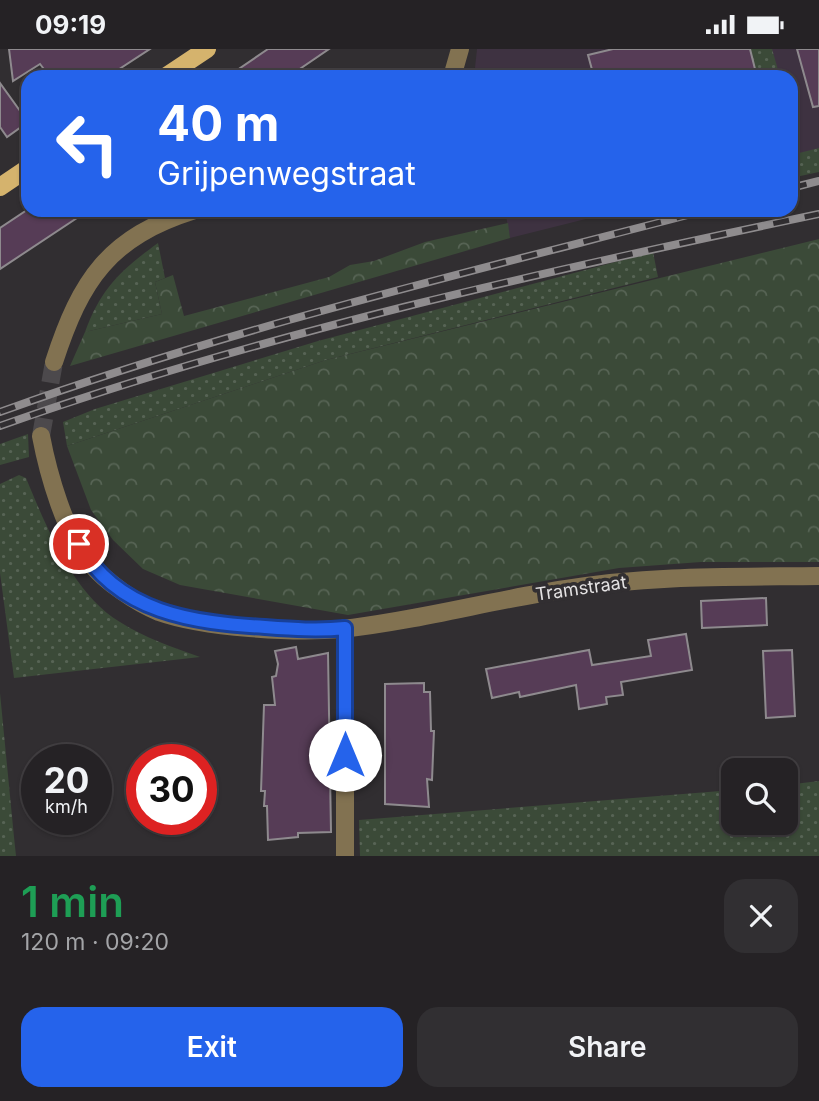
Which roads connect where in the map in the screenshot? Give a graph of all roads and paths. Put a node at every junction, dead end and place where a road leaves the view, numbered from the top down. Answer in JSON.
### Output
{"nodes":[{"id":1,"x":207,"y":49,"type":"edge"},
{"id":2,"x":460,"y":49,"type":"edge"},
{"id":3,"x":176,"y":70,"type":"edge"},
{"id":4,"x":454,"y":70,"type":"edge"},
{"id":5,"x":21,"y":174,"type":"edge"},
{"id":6,"x":0,"y":187,"type":"edge"},
{"id":7,"x":177,"y":217,"type":"edge"},
{"id":8,"x":54,"y":362,"type":"tunnel mouth"},
{"id":9,"x":41,"y":436,"type":"tunnel mouth"},
{"id":10,"x":819,"y":576,"type":"edge"},
{"id":11,"x":345,"y":628,"type":"junction"},
{"id":12,"x":345,"y":856,"type":"edge"}],
"edges":[{"from":1,"to":3,"type":"main road"},
{"from":2,"to":4,"type":"street"},
{"from":5,"to":6,"type":"main road"},
{"from":7,"to":8,"type":"street"},
{"from":9,"to":11,"type":"street","name":"Tramstraat"},
{"from":10,"to":11,"type":"street","name":"Tramstraat"},
{"from":11,"to":12,"type":"street"}]}
